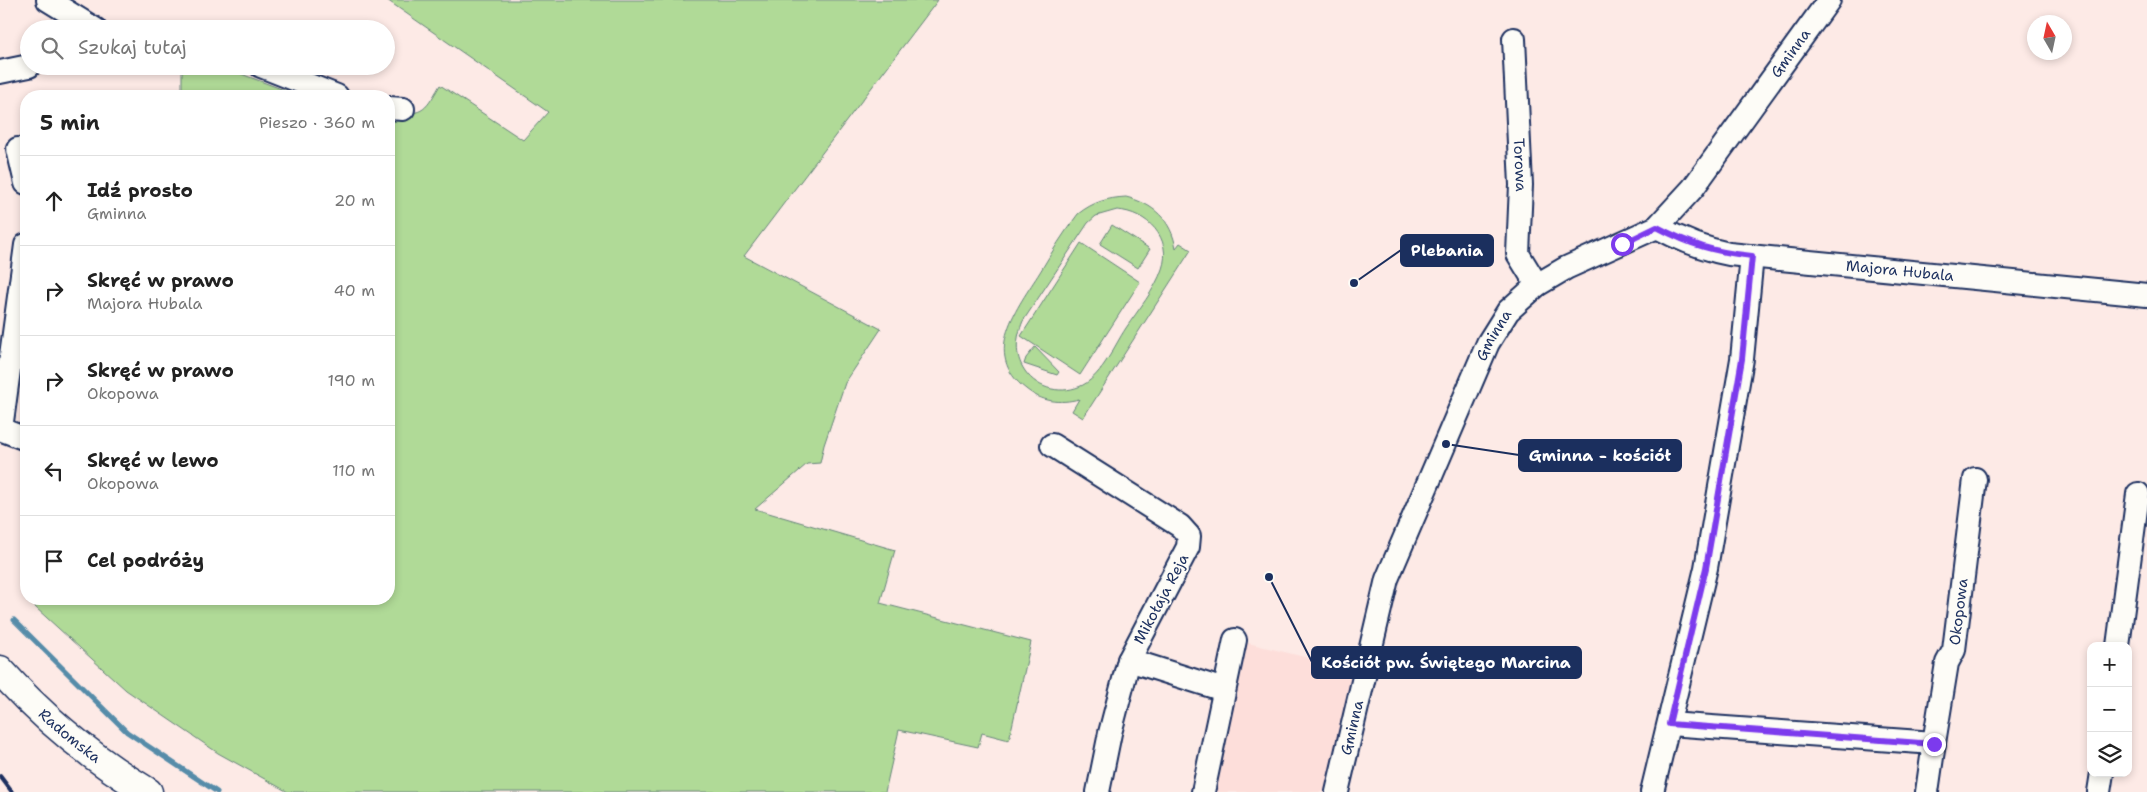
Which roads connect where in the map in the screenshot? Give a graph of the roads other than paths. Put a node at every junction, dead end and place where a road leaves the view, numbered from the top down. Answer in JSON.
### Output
{"nodes":[{"id":1,"x":48,"y":0,"type":"edge"},
{"id":2,"x":1829,"y":0,"type":"edge"},
{"id":3,"x":80,"y":20,"type":"edge"},
{"id":4,"x":1514,"y":39,"type":"dead end"},
{"id":5,"x":20,"y":68,"type":"edge"},
{"id":6,"x":0,"y":72,"type":"edge"},
{"id":7,"x":284,"y":75,"type":"edge"},
{"id":8,"x":322,"y":90,"type":"edge"},
{"id":9,"x":18,"y":150,"type":"dead end"},
{"id":10,"x":20,"y":158,"type":"edge"},
{"id":11,"x":1657,"y":227,"type":"junction"},
{"id":12,"x":1752,"y":256,"type":"junction"},
{"id":13,"x":1537,"y":285,"type":"junction"},
{"id":14,"x":20,"y":287,"type":"edge"},
{"id":15,"x":2147,"y":295,"type":"edge"},
{"id":16,"x":0,"y":429,"type":"edge"},
{"id":17,"x":20,"y":437,"type":"edge"},
{"id":18,"x":1052,"y":445,"type":"dead end"},
{"id":19,"x":1975,"y":479,"type":"dead end"},
{"id":20,"x":2138,"y":494,"type":"dead end"},
{"id":21,"x":1235,"y":640,"type":"dead end"},
{"id":22,"x":2119,"y":642,"type":"edge"},
{"id":23,"x":1129,"y":660,"type":"junction"},
{"id":24,"x":0,"y":670,"type":"edge"},
{"id":25,"x":1224,"y":690,"type":"junction"},
{"id":26,"x":1669,"y":724,"type":"junction"},
{"id":27,"x":1934,"y":744,"type":"junction"},
{"id":28,"x":2102,"y":777,"type":"edge"},
{"id":29,"x":148,"y":792,"type":"edge"},
{"id":30,"x":1098,"y":792,"type":"edge"},
{"id":31,"x":1203,"y":792,"type":"edge"},
{"id":32,"x":1337,"y":792,"type":"edge"},
{"id":33,"x":1652,"y":792,"type":"edge"},
{"id":34,"x":1927,"y":792,"type":"edge"},
{"id":35,"x":2100,"y":792,"type":"edge"}],
"edges":[{"from":1,"to":3,"type":"street"},
{"from":2,"to":11,"type":"street","name":"Gminna"},
{"from":4,"to":13,"type":"street","name":"Torowa"},
{"from":5,"to":6,"type":"street"},
{"from":7,"to":8,"type":"street"},
{"from":9,"to":10,"type":"street"},
{"from":11,"to":12,"type":"street","name":"Majora Hubala"},
{"from":11,"to":13,"type":"street","name":"Gminna"},
{"from":12,"to":15,"type":"street","name":"Majora Hubala"},
{"from":12,"to":26,"type":"street"},
{"from":13,"to":32,"type":"street","name":"Gminna"},
{"from":14,"to":16,"type":"street"},
{"from":16,"to":17,"type":"street"},
{"from":18,"to":23,"type":"street","name":"Mikołaja Reja"},
{"from":19,"to":27,"type":"street","name":"Okopowa"},
{"from":20,"to":22,"type":"street"},
{"from":21,"to":25,"type":"street"},
{"from":23,"to":25,"type":"street"},
{"from":23,"to":30,"type":"street","name":"Mikołaja Reja"},
{"from":24,"to":29,"type":"main road","name":"Radomska"},
{"from":25,"to":31,"type":"street"},
{"from":26,"to":27,"type":"street"},
{"from":26,"to":33,"type":"street"},
{"from":27,"to":34,"type":"street","name":"Okopowa"},
{"from":28,"to":35,"type":"street"}]}
